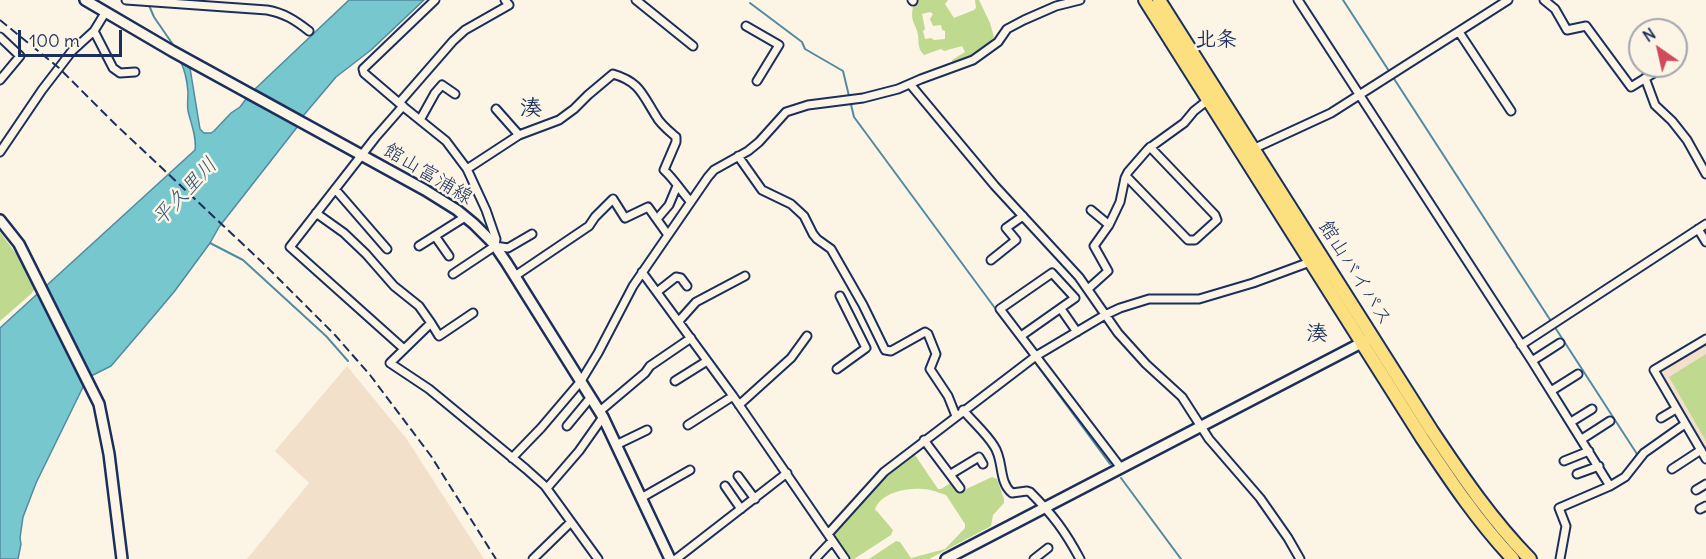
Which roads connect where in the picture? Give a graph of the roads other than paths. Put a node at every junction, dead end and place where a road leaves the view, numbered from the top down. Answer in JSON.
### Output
{"nodes":[{"id":1,"x":85,"y":0,"type":"edge"},
{"id":2,"x":126,"y":0,"type":"edge"},
{"id":3,"x":435,"y":0,"type":"edge"},
{"id":4,"x":505,"y":0,"type":"edge"},
{"id":5,"x":636,"y":0,"type":"edge"},
{"id":6,"x":1080,"y":0,"type":"edge"},
{"id":7,"x":1145,"y":0,"type":"edge"},
{"id":8,"x":1159,"y":0,"type":"edge"},
{"id":9,"x":1298,"y":0,"type":"edge"},
{"id":10,"x":1508,"y":0,"type":"edge"},
{"id":11,"x":1544,"y":0,"type":"edge"},
{"id":12,"x":140,"y":1,"type":"edge"},
{"id":13,"x":153,"y":2,"type":"edge"},
{"id":14,"x":105,"y":13,"type":"junction"},
{"id":15,"x":746,"y":26,"type":"dead end"},
{"id":16,"x":94,"y":31,"type":"junction"},
{"id":17,"x":309,"y":31,"type":"dead end"},
{"id":18,"x":1459,"y":32,"type":"junction"},
{"id":19,"x":0,"y":37,"type":"edge"},
{"id":20,"x":693,"y":46,"type":"dead end"},
{"id":21,"x":135,"y":72,"type":"dead end"},
{"id":22,"x":1646,"y":78,"type":"joint"},
{"id":23,"x":0,"y":80,"type":"edge"},
{"id":24,"x":758,"y":81,"type":"dead end"},
{"id":25,"x":910,"y":84,"type":"junction"},
{"id":26,"x":455,"y":94,"type":"dead end"},
{"id":27,"x":1360,"y":94,"type":"junction"},
{"id":28,"x":1208,"y":100,"type":"junction"},
{"id":29,"x":401,"y":105,"type":"junction"},
{"id":30,"x":496,"y":109,"type":"dead end"},
{"id":31,"x":1511,"y":111,"type":"dead end"},
{"id":32,"x":420,"y":120,"type":"junction"},
{"id":33,"x":519,"y":135,"type":"junction"},
{"id":34,"x":1150,"y":147,"type":"junction"},
{"id":35,"x":1253,"y":149,"type":"junction"},
{"id":36,"x":0,"y":151,"type":"edge"},
{"id":37,"x":362,"y":155,"type":"junction"},
{"id":38,"x":738,"y":156,"type":"junction"},
{"id":39,"x":467,"y":169,"type":"junction"},
{"id":40,"x":1706,"y":174,"type":"edge"},
{"id":41,"x":1126,"y":176,"type":"junction"},
{"id":42,"x":677,"y":186,"type":"junction"},
{"id":43,"x":334,"y":189,"type":"junction"},
{"id":44,"x":690,"y":201,"type":"junction"},
{"id":45,"x":1091,"y":210,"type":"dead end"},
{"id":46,"x":316,"y":213,"type":"junction"},
{"id":47,"x":1023,"y":216,"type":"junction"},
{"id":48,"x":465,"y":217,"type":"junction"},
{"id":49,"x":657,"y":219,"type":"junction"},
{"id":50,"x":0,"y":220,"type":"edge"},
{"id":51,"x":1706,"y":224,"type":"edge"},
{"id":52,"x":1109,"y":225,"type":"junction"},
{"id":53,"x":1698,"y":229,"type":"junction"},
{"id":54,"x":532,"y":234,"type":"dead end"},
{"id":55,"x":668,"y":235,"type":"junction"},
{"id":56,"x":435,"y":236,"type":"junction"},
{"id":57,"x":1706,"y":242,"type":"edge"},
{"id":58,"x":419,"y":246,"type":"dead end"},
{"id":59,"x":495,"y":246,"type":"junction"},
{"id":60,"x":387,"y":249,"type":"dead end"},
{"id":61,"x":448,"y":256,"type":"dead end"},
{"id":62,"x":991,"y":260,"type":"dead end"},
{"id":63,"x":1310,"y":262,"type":"junction"},
{"id":64,"x":642,"y":272,"type":"junction"},
{"id":65,"x":453,"y":274,"type":"dead end"},
{"id":66,"x":515,"y":276,"type":"junction"},
{"id":67,"x":745,"y":276,"type":"dead end"},
{"id":68,"x":687,"y":286,"type":"dead end"},
{"id":69,"x":1088,"y":289,"type":"junction"},
{"id":70,"x":657,"y":291,"type":"junction"},
{"id":71,"x":840,"y":296,"type":"dead end"},
{"id":72,"x":1061,"y":309,"type":"junction"},
{"id":73,"x":473,"y":313,"type":"dead end"},
{"id":74,"x":1105,"y":315,"type":"junction"},
{"id":75,"x":679,"y":321,"type":"junction"},
{"id":76,"x":431,"y":323,"type":"junction"},
{"id":77,"x":1077,"y":332,"type":"junction"},
{"id":78,"x":807,"y":336,"type":"dead end"},
{"id":79,"x":1021,"y":336,"type":"junction"},
{"id":80,"x":691,"y":338,"type":"junction"},
{"id":81,"x":1706,"y":339,"type":"edge"},
{"id":82,"x":1367,"y":340,"type":"junction"},
{"id":83,"x":1560,"y":342,"type":"dead end"},
{"id":84,"x":1521,"y":345,"type":"junction"},
{"id":85,"x":404,"y":349,"type":"junction"},
{"id":86,"x":1033,"y":358,"type":"junction"},
{"id":87,"x":707,"y":361,"type":"junction"},
{"id":88,"x":1532,"y":361,"type":"junction"},
{"id":89,"x":837,"y":369,"type":"dead end"},
{"id":90,"x":1578,"y":374,"type":"dead end"},
{"id":91,"x":581,"y":381,"type":"junction"},
{"id":92,"x":675,"y":381,"type":"dead end"},
{"id":93,"x":1551,"y":392,"type":"junction"},
{"id":94,"x":733,"y":396,"type":"junction"},
{"id":95,"x":591,"y":397,"type":"junction"},
{"id":96,"x":739,"y":405,"type":"junction"},
{"id":97,"x":1676,"y":408,"type":"junction"},
{"id":98,"x":1592,"y":409,"type":"dead end"},
{"id":99,"x":963,"y":410,"type":"junction"},
{"id":100,"x":601,"y":414,"type":"junction"},
{"id":101,"x":956,"y":416,"type":"junction"},
{"id":102,"x":1661,"y":418,"type":"dead end"},
{"id":103,"x":1610,"y":421,"type":"dead end"},
{"id":104,"x":1571,"y":422,"type":"junction"},
{"id":105,"x":1685,"y":424,"type":"junction"},
{"id":106,"x":688,"y":425,"type":"dead end"},
{"id":107,"x":567,"y":426,"type":"dead end"},
{"id":108,"x":1201,"y":427,"type":"junction"},
{"id":109,"x":647,"y":430,"type":"dead end"},
{"id":110,"x":924,"y":440,"type":"junction"},
{"id":111,"x":1582,"y":440,"type":"junction"},
{"id":112,"x":616,"y":445,"type":"junction"},
{"id":113,"x":1701,"y":450,"type":"junction"},
{"id":114,"x":1589,"y":451,"type":"junction"},
{"id":115,"x":512,"y":458,"type":"junction"},
{"id":116,"x":1706,"y":459,"type":"edge"},
{"id":117,"x":1564,"y":461,"type":"dead end"},
{"id":118,"x":983,"y":464,"type":"dead end"},
{"id":119,"x":1599,"y":466,"type":"junction"},
{"id":120,"x":1121,"y":468,"type":"junction"},
{"id":121,"x":690,"y":470,"type":"dead end"},
{"id":122,"x":1672,"y":470,"type":"dead end"},
{"id":123,"x":787,"y":473,"type":"junction"},
{"id":124,"x":951,"y":474,"type":"junction"},
{"id":125,"x":1577,"y":474,"type":"dead end"},
{"id":126,"x":738,"y":476,"type":"dead end"},
{"id":127,"x":1706,"y":484,"type":"edge"},
{"id":128,"x":724,"y":486,"type":"dead end"},
{"id":129,"x":1610,"y":486,"type":"junction"},
{"id":130,"x":960,"y":488,"type":"dead end"},
{"id":131,"x":547,"y":489,"type":"junction"},
{"id":132,"x":1696,"y":490,"type":"dead end"},
{"id":133,"x":641,"y":498,"type":"junction"},
{"id":134,"x":755,"y":499,"type":"junction"},
{"id":135,"x":1046,"y":507,"type":"junction"},
{"id":136,"x":741,"y":509,"type":"junction"},
{"id":137,"x":572,"y":522,"type":"junction"},
{"id":138,"x":828,"y":534,"type":"junction"},
{"id":139,"x":832,"y":541,"type":"junction"},
{"id":140,"x":1048,"y":548,"type":"dead end"},
{"id":141,"x":122,"y":559,"type":"edge"},
{"id":142,"x":533,"y":559,"type":"edge"},
{"id":143,"x":598,"y":559,"type":"edge"},
{"id":144,"x":670,"y":559,"type":"edge"},
{"id":145,"x":815,"y":559,"type":"edge"},
{"id":146,"x":845,"y":559,"type":"edge"},
{"id":147,"x":946,"y":559,"type":"edge"},
{"id":148,"x":1034,"y":559,"type":"edge"},
{"id":149,"x":1080,"y":559,"type":"edge"},
{"id":150,"x":1300,"y":559,"type":"edge"},
{"id":151,"x":1513,"y":559,"type":"edge"},
{"id":152,"x":1530,"y":559,"type":"edge"},
{"id":153,"x":1560,"y":559,"type":"edge"}],
"edges":[{"from":1,"to":14,"type":"main road","name":"館山富浦線"},
{"from":2,"to":12,"type":"street"},
{"from":3,"to":29,"type":"street"},
{"from":4,"to":29,"type":"street"},
{"from":5,"to":20,"type":"street"},
{"from":6,"to":25,"type":"street"},
{"from":7,"to":28,"type":"highway","name":"館山バイパス"},
{"from":8,"to":35,"type":"highway","name":"館山バイパス"},
{"from":9,"to":27,"type":"street"},
{"from":10,"to":18,"type":"street"},
{"from":11,"to":22,"type":"street"},
{"from":12,"to":13,"type":"street"},
{"from":13,"to":17,"type":"street"},
{"from":14,"to":16,"type":"street"},
{"from":14,"to":37,"type":"main road","name":"館山富浦線"},
{"from":15,"to":24,"type":"street"},
{"from":16,"to":21,"type":"street"},
{"from":16,"to":36,"type":"street"},
{"from":18,"to":27,"type":"street"},
{"from":18,"to":31,"type":"street"},
{"from":19,"to":23,"type":"street"},
{"from":22,"to":40,"type":"street"},
{"from":25,"to":38,"type":"street"},
{"from":25,"to":47,"type":"street"},
{"from":26,"to":32,"type":"street"},
{"from":27,"to":35,"type":"street"},
{"from":27,"to":84,"type":"street"},
{"from":28,"to":34,"type":"street"},
{"from":28,"to":63,"type":"highway","name":"館山バイパス"},
{"from":29,"to":32,"type":"street"},
{"from":29,"to":37,"type":"street"},
{"from":30,"to":33,"type":"street"},
{"from":32,"to":39,"type":"street"},
{"from":33,"to":39,"type":"street"},
{"from":33,"to":42,"type":"street"},
{"from":34,"to":41,"type":"street"},
{"from":34,"to":41,"type":"street"},
{"from":35,"to":82,"type":"highway","name":"館山バイパス"},
{"from":37,"to":43,"type":"street"},
{"from":37,"to":48,"type":"main road","name":"館山富浦線"},
{"from":38,"to":44,"type":"street"},
{"from":38,"to":101,"type":"street"},
{"from":39,"to":59,"type":"street"},
{"from":41,"to":52,"type":"street"},
{"from":42,"to":44,"type":"street"},
{"from":42,"to":49,"type":"street"},
{"from":43,"to":46,"type":"street"},
{"from":43,"to":60,"type":"street"},
{"from":44,"to":55,"type":"street"},
{"from":45,"to":52,"type":"street"},
{"from":46,"to":76,"type":"street"},
{"from":46,"to":85,"type":"street"},
{"from":47,"to":62,"type":"street"},
{"from":47,"to":69,"type":"street"},
{"from":48,"to":56,"type":"street"},
{"from":48,"to":59,"type":"main road","name":"館山富浦線"},
{"from":49,"to":55,"type":"street"},
{"from":49,"to":66,"type":"street"},
{"from":50,"to":141,"type":"main road"},
{"from":51,"to":53,"type":"street"},
{"from":52,"to":69,"type":"street"},
{"from":53,"to":57,"type":"street"},
{"from":53,"to":84,"type":"street"},
{"from":54,"to":59,"type":"street"},
{"from":55,"to":64,"type":"street"},
{"from":56,"to":58,"type":"street"},
{"from":56,"to":61,"type":"street"},
{"from":59,"to":65,"type":"street"},
{"from":59,"to":66,"type":"main road","name":"館山富浦線"},
{"from":63,"to":74,"type":"street"},
{"from":63,"to":82,"type":"highway","name":"館山バイパス"},
{"from":64,"to":70,"type":"street"},
{"from":64,"to":91,"type":"street"},
{"from":66,"to":91,"type":"main road","name":"館山富浦線"},
{"from":67,"to":75,"type":"street"},
{"from":68,"to":70,"type":"street"},
{"from":69,"to":74,"type":"street"},
{"from":70,"to":75,"type":"street"},
{"from":71,"to":89,"type":"street"},
{"from":72,"to":77,"type":"street"},
{"from":72,"to":79,"type":"street"},
{"from":72,"to":79,"type":"street"},
{"from":73,"to":76,"type":"street"},
{"from":74,"to":77,"type":"street"},
{"from":74,"to":108,"type":"street"},
{"from":75,"to":80,"type":"street"},
{"from":76,"to":85,"type":"street"},
{"from":77,"to":86,"type":"street"},
{"from":78,"to":96,"type":"street"},
{"from":79,"to":86,"type":"street"},
{"from":80,"to":87,"type":"street"},
{"from":80,"to":100,"type":"street"},
{"from":81,"to":97,"type":"street"},
{"from":82,"to":108,"type":"main road"},
{"from":82,"to":151,"type":"highway","name":"館山バイパス"},
{"from":82,"to":152,"type":"highway","name":"館山バイパス"},
{"from":83,"to":88,"type":"street"},
{"from":84,"to":88,"type":"street"},
{"from":85,"to":115,"type":"street"},
{"from":86,"to":99,"type":"street"},
{"from":86,"to":120,"type":"street"},
{"from":87,"to":92,"type":"street"},
{"from":87,"to":94,"type":"street"},
{"from":88,"to":93,"type":"street"},
{"from":90,"to":93,"type":"street"},
{"from":91,"to":95,"type":"main road","name":"館山富浦線"},
{"from":91,"to":115,"type":"street"},
{"from":93,"to":104,"type":"street"},
{"from":94,"to":96,"type":"street"},
{"from":94,"to":106,"type":"street"},
{"from":95,"to":100,"type":"main road","name":"館山富浦線"},
{"from":95,"to":107,"type":"street"},
{"from":96,"to":123,"type":"street"},
{"from":97,"to":102,"type":"street"},
{"from":97,"to":105,"type":"street"},
{"from":98,"to":104,"type":"street"},
{"from":99,"to":101,"type":"street"},
{"from":99,"to":135,"type":"street"},
{"from":100,"to":112,"type":"main road","name":"館山富浦線"},
{"from":100,"to":131,"type":"street"},
{"from":101,"to":110,"type":"street"},
{"from":103,"to":111,"type":"street"},
{"from":104,"to":111,"type":"street"},
{"from":105,"to":113,"type":"street"},
{"from":105,"to":129,"type":"street"},
{"from":108,"to":120,"type":"main road"},
{"from":108,"to":150,"type":"street"},
{"from":109,"to":112,"type":"street"},
{"from":110,"to":124,"type":"street"},
{"from":110,"to":138,"type":"street"},
{"from":111,"to":114,"type":"street"},
{"from":112,"to":133,"type":"main road","name":"館山富浦線"},
{"from":113,"to":116,"type":"street"},
{"from":113,"to":122,"type":"street"},
{"from":114,"to":117,"type":"street"},
{"from":114,"to":119,"type":"street"},
{"from":115,"to":131,"type":"street"},
{"from":118,"to":124,"type":"street"},
{"from":119,"to":125,"type":"street"},
{"from":119,"to":129,"type":"street"},
{"from":120,"to":135,"type":"main road"},
{"from":121,"to":133,"type":"street"},
{"from":123,"to":134,"type":"street"},
{"from":123,"to":138,"type":"street"},
{"from":124,"to":130,"type":"street"},
{"from":126,"to":134,"type":"street"},
{"from":127,"to":132,"type":"street"},
{"from":128,"to":136,"type":"street"},
{"from":129,"to":153,"type":"street"},
{"from":131,"to":137,"type":"street"},
{"from":133,"to":144,"type":"main road","name":"館山富浦線"},
{"from":134,"to":136,"type":"street"},
{"from":135,"to":147,"type":"main road"},
{"from":135,"to":149,"type":"street"},
{"from":136,"to":144,"type":"street"},
{"from":137,"to":142,"type":"street"},
{"from":137,"to":143,"type":"street"},
{"from":138,"to":139,"type":"street"},
{"from":139,"to":145,"type":"street"},
{"from":139,"to":146,"type":"street"},
{"from":140,"to":148,"type":"street"}]}
